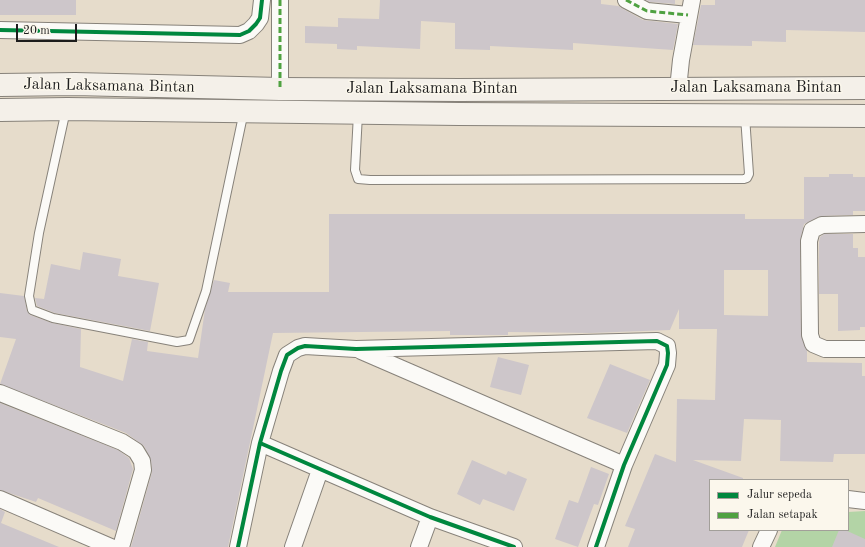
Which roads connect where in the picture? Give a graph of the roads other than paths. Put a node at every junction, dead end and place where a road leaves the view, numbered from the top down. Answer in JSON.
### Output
{"nodes":[{"id":1,"x":262,"y":0,"type":"edge"},
{"id":2,"x":280,"y":0,"type":"edge"},
{"id":3,"x":626,"y":0,"type":"edge"},
{"id":4,"x":692,"y":0,"type":"edge"},
{"id":5,"x":688,"y":15,"type":"junction"},
{"id":6,"x":0,"y":30,"type":"edge"},
{"id":7,"x":0,"y":86,"type":"edge"},
{"id":8,"x":865,"y":88,"type":"edge"},
{"id":9,"x":280,"y":89,"type":"junction"},
{"id":10,"x":678,"y":89,"type":"junction"},
{"id":11,"x":460,"y":90,"type":"junction"},
{"id":12,"x":67,"y":109,"type":"junction"},
{"id":13,"x":0,"y":110,"type":"edge"},
{"id":14,"x":245,"y":111,"type":"junction"},
{"id":15,"x":358,"y":113,"type":"junction"},
{"id":16,"x":459,"y":114,"type":"junction"},
{"id":17,"x":745,"y":116,"type":"junction"},
{"id":18,"x":865,"y":116,"type":"edge"},
{"id":19,"x":865,"y":224,"type":"edge"},
{"id":20,"x":356,"y":349,"type":"junction"},
{"id":21,"x":865,"y":349,"type":"edge"},
{"id":22,"x":0,"y":393,"type":"edge"},
{"id":23,"x":260,"y":443,"type":"junction"},
{"id":24,"x":624,"y":465,"type":"junction"},
{"id":25,"x":320,"y":470,"type":"junction"},
{"id":26,"x":0,"y":499,"type":"edge"},
{"id":27,"x":849,"y":499,"type":"edge"},
{"id":28,"x":865,"y":501,"type":"edge"},
{"id":29,"x":430,"y":517,"type":"junction"},
{"id":30,"x":769,"y":531,"type":"edge"},
{"id":31,"x":111,"y":547,"type":"edge"},
{"id":32,"x":121,"y":547,"type":"edge"},
{"id":33,"x":238,"y":547,"type":"edge"},
{"id":34,"x":293,"y":547,"type":"edge"},
{"id":35,"x":419,"y":547,"type":"edge"},
{"id":36,"x":514,"y":547,"type":"edge"},
{"id":37,"x":596,"y":547,"type":"edge"},
{"id":38,"x":761,"y":547,"type":"edge"}],
"edges":[{"from":1,"to":6,"type":"street"},
{"from":2,"to":9,"type":"street"},
{"from":3,"to":5,"type":"street"},
{"from":4,"to":5,"type":"street"},
{"from":5,"to":10,"type":"street"},
{"from":7,"to":9,"type":"main road","name":"Jalan Laksamana Bintan"},
{"from":8,"to":10,"type":"main road","name":"Jalan Laksamana Bintan"},
{"from":9,"to":11,"type":"main road","name":"Jalan Laksamana Bintan"},
{"from":10,"to":11,"type":"main road","name":"Jalan Laksamana Bintan"},
{"from":11,"to":16,"type":"main road"},
{"from":12,"to":13,"type":"main road","name":"Jalan Laksamana Bintan"},
{"from":12,"to":14,"type":"main road","name":"Jalan Laksamana Bintan"},
{"from":12,"to":14,"type":"lane"},
{"from":14,"to":15,"type":"main road","name":"Jalan Laksamana Bintan"},
{"from":15,"to":16,"type":"main road","name":"Jalan Laksamana Bintan"},
{"from":15,"to":17,"type":"lane"},
{"from":16,"to":17,"type":"main road","name":"Jalan Laksamana Bintan"},
{"from":17,"to":18,"type":"main road","name":"Jalan Laksamana Bintan"},
{"from":19,"to":21,"type":"street"},
{"from":20,"to":23,"type":"street"},
{"from":20,"to":24,"type":"street"},
{"from":20,"to":24,"type":"street"},
{"from":22,"to":32,"type":"street"},
{"from":23,"to":25,"type":"street"},
{"from":23,"to":33,"type":"street"},
{"from":24,"to":37,"type":"street"},
{"from":25,"to":29,"type":"street"},
{"from":25,"to":34,"type":"street"},
{"from":26,"to":31,"type":"street"},
{"from":27,"to":28,"type":"street"},
{"from":29,"to":35,"type":"street"},
{"from":29,"to":36,"type":"street"},
{"from":30,"to":38,"type":"street"}]}
